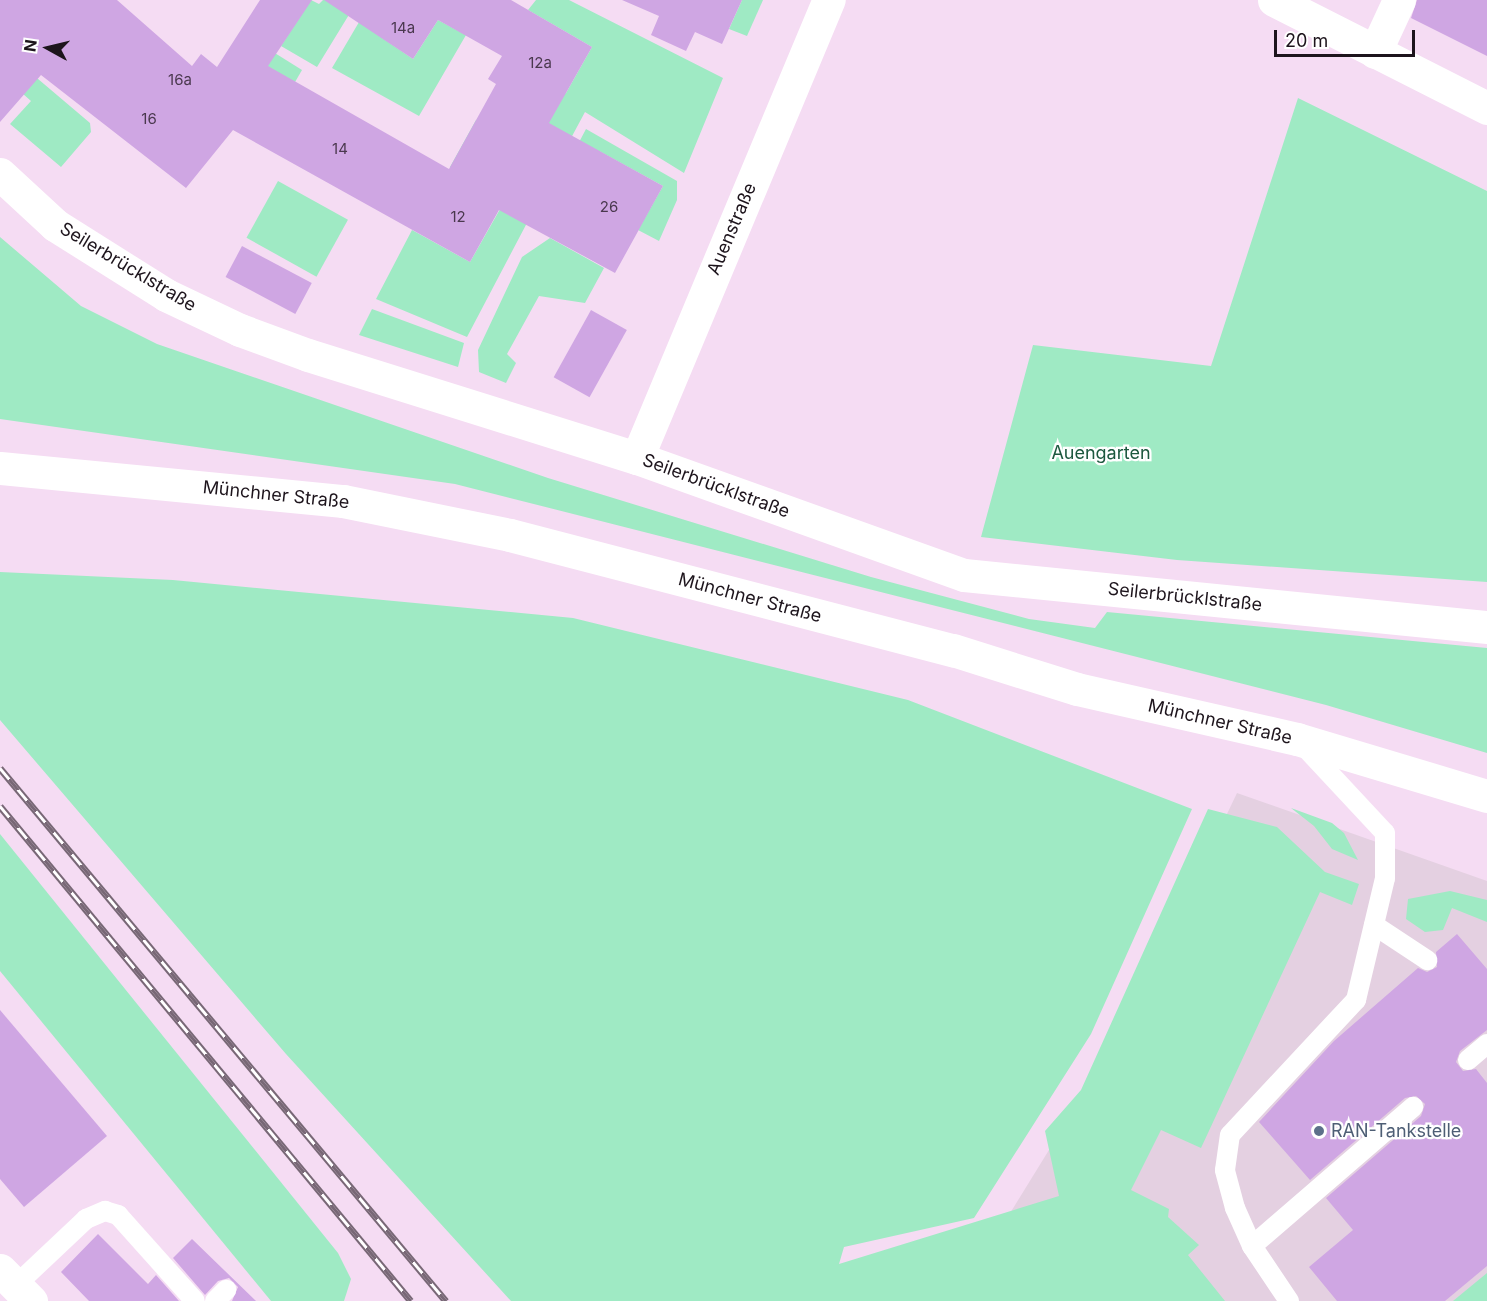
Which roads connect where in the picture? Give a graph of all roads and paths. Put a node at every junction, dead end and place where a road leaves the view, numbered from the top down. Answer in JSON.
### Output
{"nodes":[{"id":1,"x":828,"y":0,"type":"edge"},
{"id":2,"x":1274,"y":0,"type":"edge"},
{"id":3,"x":1399,"y":0,"type":"edge"},
{"id":4,"x":1375,"y":52,"type":"junction"},
{"id":5,"x":1487,"y":108,"type":"edge"},
{"id":6,"x":0,"y":174,"type":"edge"},
{"id":7,"x":637,"y":458,"type":"junction"},
{"id":8,"x":0,"y":468,"type":"edge"},
{"id":9,"x":1487,"y":627,"type":"edge"},
{"id":10,"x":1297,"y":739,"type":"junction"},
{"id":11,"x":1487,"y":796,"type":"edge"},
{"id":12,"x":1374,"y":925,"type":"junction"},
{"id":13,"x":1427,"y":960,"type":"dead end"},
{"id":14,"x":1487,"y":1044,"type":"edge"},
{"id":15,"x":1468,"y":1060,"type":"dead end"},
{"id":16,"x":1413,"y":1107,"type":"dead end"},
{"id":17,"x":1252,"y":1246,"type":"junction"},
{"id":18,"x":15,"y":1285,"type":"edge"},
{"id":19,"x":195,"y":1301,"type":"edge"},
{"id":20,"x":1289,"y":1301,"type":"edge"}],
"edges":[{"from":1,"to":7,"type":"street","name":"Auenstraße"},
{"from":2,"to":4,"type":"street"},
{"from":3,"to":4,"type":"street"},
{"from":4,"to":5,"type":"street"},
{"from":6,"to":7,"type":"street","name":"Seilerbrücklstraße"},
{"from":7,"to":9,"type":"street","name":"Seilerbrücklstraße"},
{"from":8,"to":10,"type":"street","name":"Münchner Straße"},
{"from":10,"to":11,"type":"street","name":"Münchner Straße"},
{"from":10,"to":12,"type":"lane"},
{"from":12,"to":13,"type":"lane"},
{"from":12,"to":17,"type":"lane"},
{"from":14,"to":15,"type":"lane"},
{"from":16,"to":17,"type":"lane"},
{"from":17,"to":20,"type":"lane"},
{"from":18,"to":19,"type":"lane"}]}
